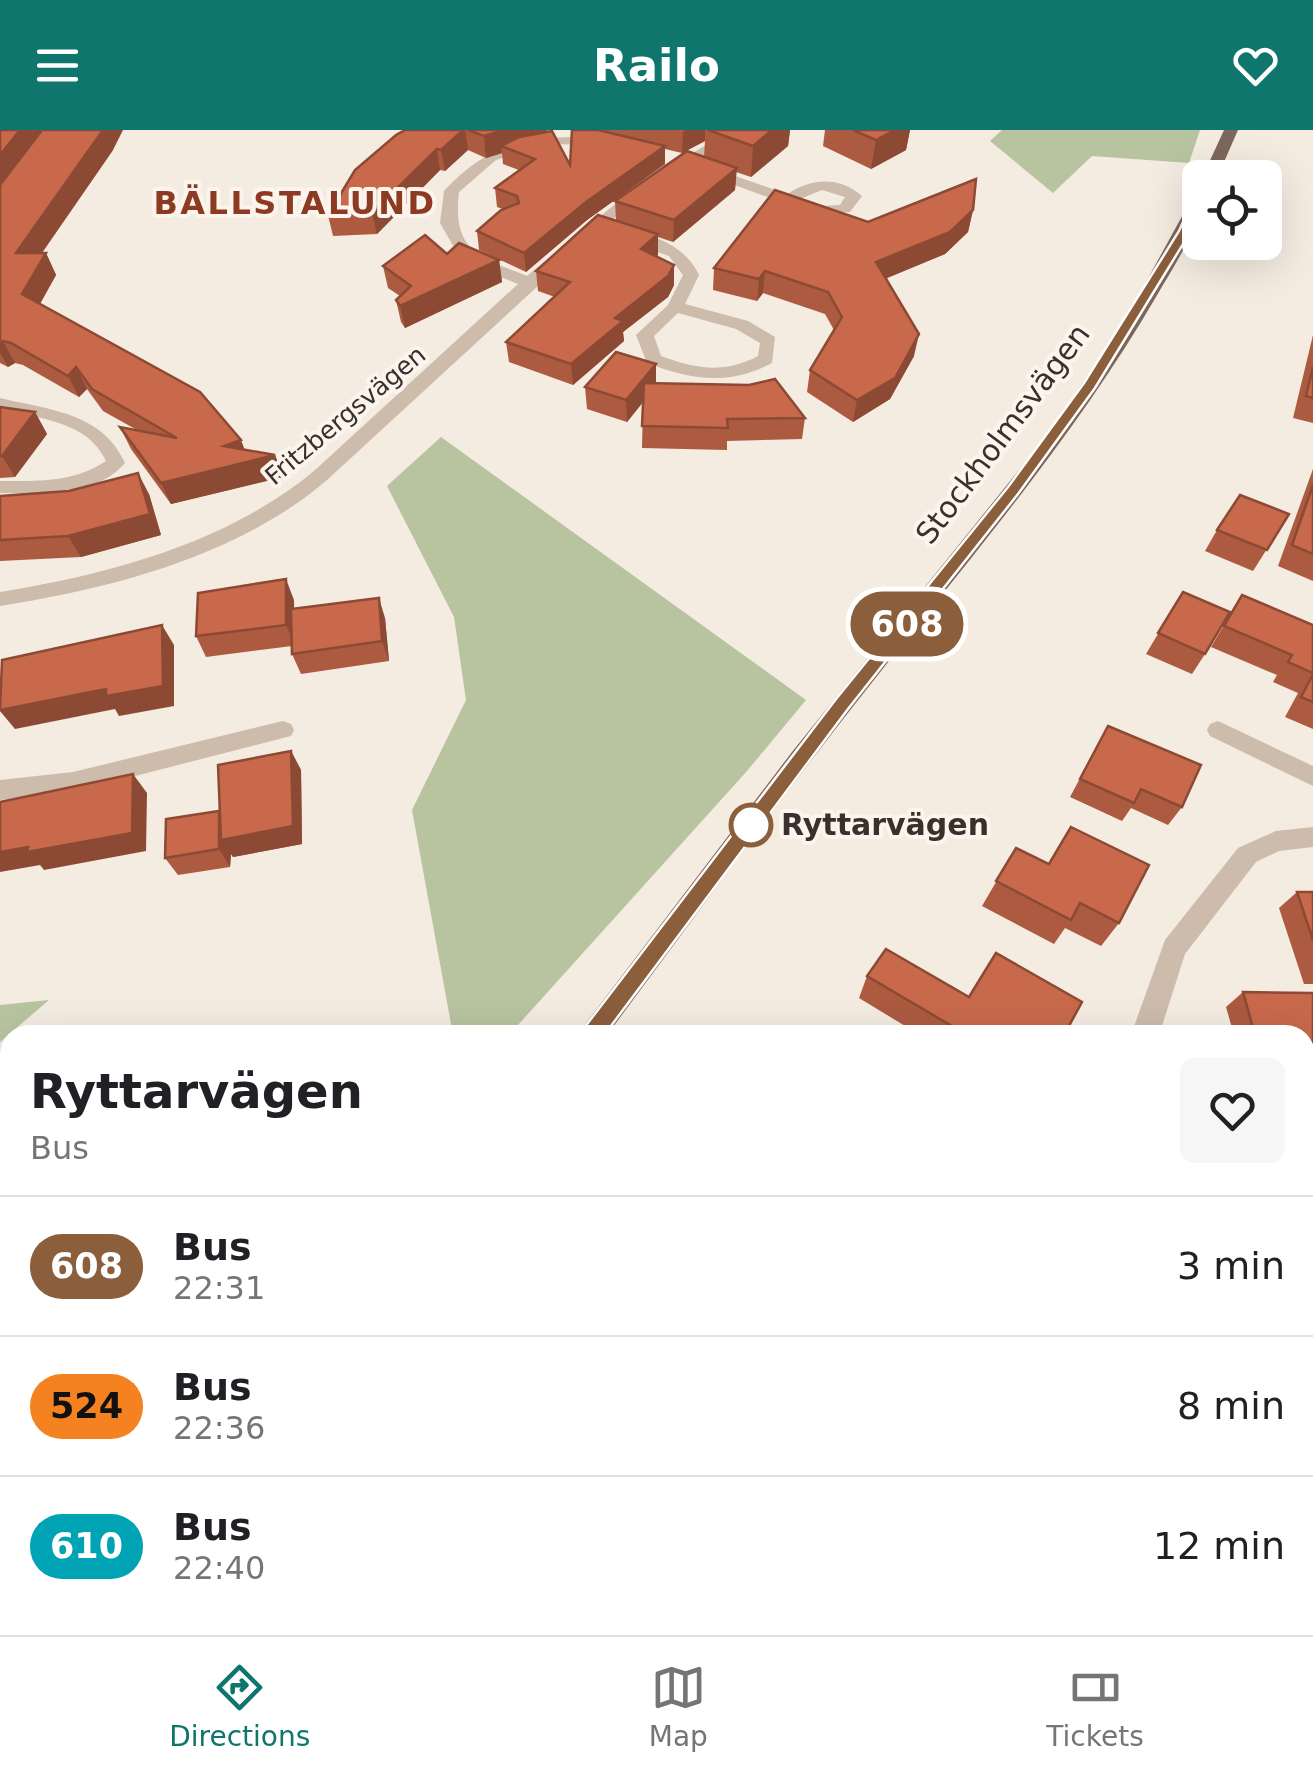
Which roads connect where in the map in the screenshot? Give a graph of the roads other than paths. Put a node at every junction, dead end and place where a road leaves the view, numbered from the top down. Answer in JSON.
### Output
{"nodes":[{"id":1,"x":742,"y":130,"type":"edge"},
{"id":2,"x":1231,"y":130,"type":"edge"},
{"id":3,"x":628,"y":145,"type":"edge"},
{"id":4,"x":659,"y":154,"type":"edge"},
{"id":5,"x":1217,"y":160,"type":"edge"},
{"id":6,"x":681,"y":163,"type":"junction"},
{"id":7,"x":790,"y":198,"type":"edge"},
{"id":8,"x":594,"y":226,"type":"junction"},
{"id":9,"x":1182,"y":230,"type":"edge"},
{"id":10,"x":527,"y":282,"type":"junction"},
{"id":11,"x":674,"y":307,"type":"junction"},
{"id":12,"x":0,"y":404,"type":"edge"},
{"id":13,"x":0,"y":487,"type":"edge"},
{"id":14,"x":0,"y":599,"type":"edge"},
{"id":15,"x":283,"y":730,"type":"dead end"},
{"id":16,"x":1218,"y":730,"type":"dead end"},
{"id":17,"x":1313,"y":777,"type":"edge"},
{"id":18,"x":0,"y":790,"type":"edge"},
{"id":19,"x":1313,"y":837,"type":"edge"},
{"id":20,"x":599,"y":1025,"type":"edge"},
{"id":21,"x":1148,"y":1025,"type":"edge"}],
"edges":[{"from":1,"to":6,"type":"street","name":"Fritzbergsvägen"},
{"from":2,"to":5,"type":"main road"},
{"from":3,"to":10,"type":"street"},
{"from":4,"to":6,"type":"street"},
{"from":6,"to":7,"type":"street"},
{"from":6,"to":8,"type":"street","name":"Fritzbergsvägen"},
{"from":8,"to":10,"type":"street","name":"Fritzbergsvägen"},
{"from":8,"to":11,"type":"street"},
{"from":9,"to":20,"type":"main road","name":"Stockholmsvägen"},
{"from":10,"to":14,"type":"street","name":"Fritzbergsvägen"},
{"from":11,"to":11,"type":"street"},
{"from":12,"to":13,"type":"street"},
{"from":15,"to":18,"type":"street"},
{"from":16,"to":17,"type":"street"},
{"from":19,"to":21,"type":"street"}]}
